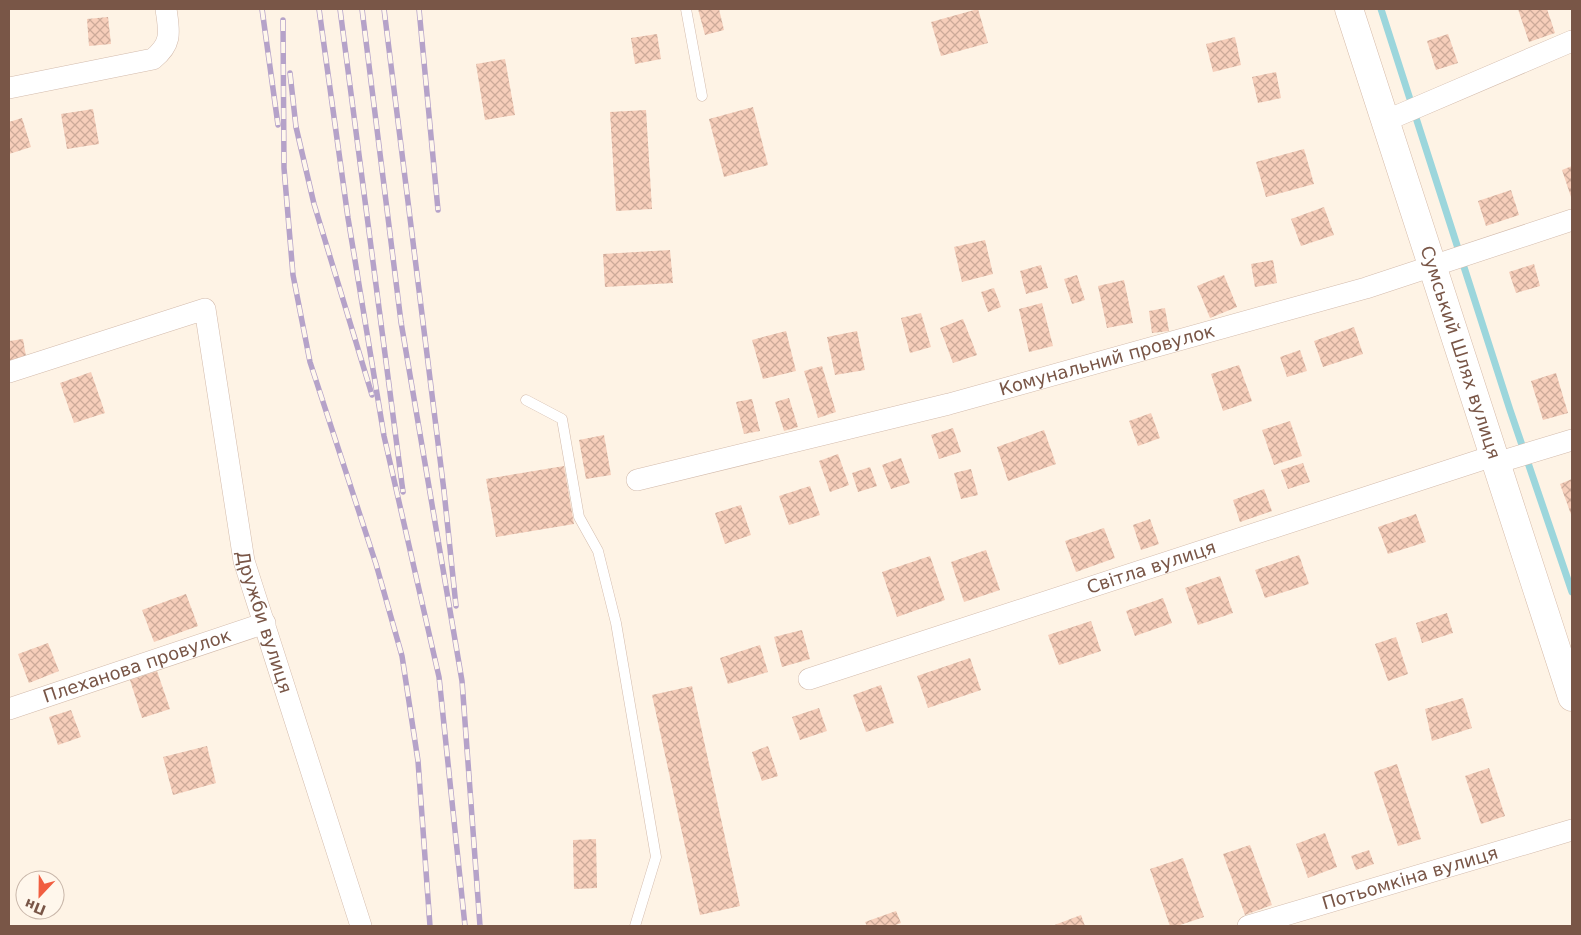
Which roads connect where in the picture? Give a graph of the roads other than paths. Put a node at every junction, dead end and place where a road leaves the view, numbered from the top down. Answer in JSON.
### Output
{"nodes":[{"id":1,"x":166,"y":9,"type":"edge"},
{"id":2,"x":686,"y":9,"type":"edge"},
{"id":3,"x":1349,"y":9,"type":"edge"},
{"id":4,"x":1572,"y":41,"type":"edge"},
{"id":5,"x":9,"y":88,"type":"edge"},
{"id":6,"x":702,"y":96,"type":"dead end"},
{"id":7,"x":1385,"y":121,"type":"junction"},
{"id":8,"x":1572,"y":220,"type":"edge"},
{"id":9,"x":1431,"y":265,"type":"junction"},
{"id":10,"x":9,"y":372,"type":"edge"},
{"id":11,"x":526,"y":400,"type":"dead end"},
{"id":12,"x":1572,"y":440,"type":"edge"},
{"id":13,"x":1494,"y":459,"type":"junction"},
{"id":14,"x":637,"y":480,"type":"dead end"},
{"id":15,"x":265,"y":623,"type":"junction"},
{"id":16,"x":809,"y":679,"type":"dead end"},
{"id":17,"x":1572,"y":697,"type":"edge"},
{"id":18,"x":9,"y":709,"type":"edge"},
{"id":19,"x":1572,"y":830,"type":"edge"},
{"id":20,"x":361,"y":926,"type":"edge"},
{"id":21,"x":635,"y":926,"type":"edge"},
{"id":22,"x":1248,"y":926,"type":"edge"}],
"edges":[{"from":1,"to":5,"type":"street"},
{"from":2,"to":6,"type":"lane"},
{"from":3,"to":7,"type":"main road","name":"Сумський Шлях вулиця"},
{"from":4,"to":7,"type":"street"},
{"from":7,"to":9,"type":"main road","name":"Сумський Шлях вулиця"},
{"from":8,"to":9,"type":"street","name":"Комунальний провулок"},
{"from":9,"to":13,"type":"main road","name":"Сумський Шлях вулиця"},
{"from":9,"to":14,"type":"street","name":"Комунальний провулок"},
{"from":10,"to":15,"type":"street","name":"Дружби вулиця"},
{"from":11,"to":21,"type":"lane"},
{"from":12,"to":13,"type":"street","name":"Світла вулиця"},
{"from":13,"to":16,"type":"street","name":"Світла вулиця"},
{"from":13,"to":17,"type":"main road","name":"Сумський Шлях вулиця"},
{"from":15,"to":18,"type":"street","name":"Плеханова провулок"},
{"from":15,"to":20,"type":"street","name":"Дружби вулиця"},
{"from":19,"to":22,"type":"street","name":"Потьомкіна вулиця"}]}
